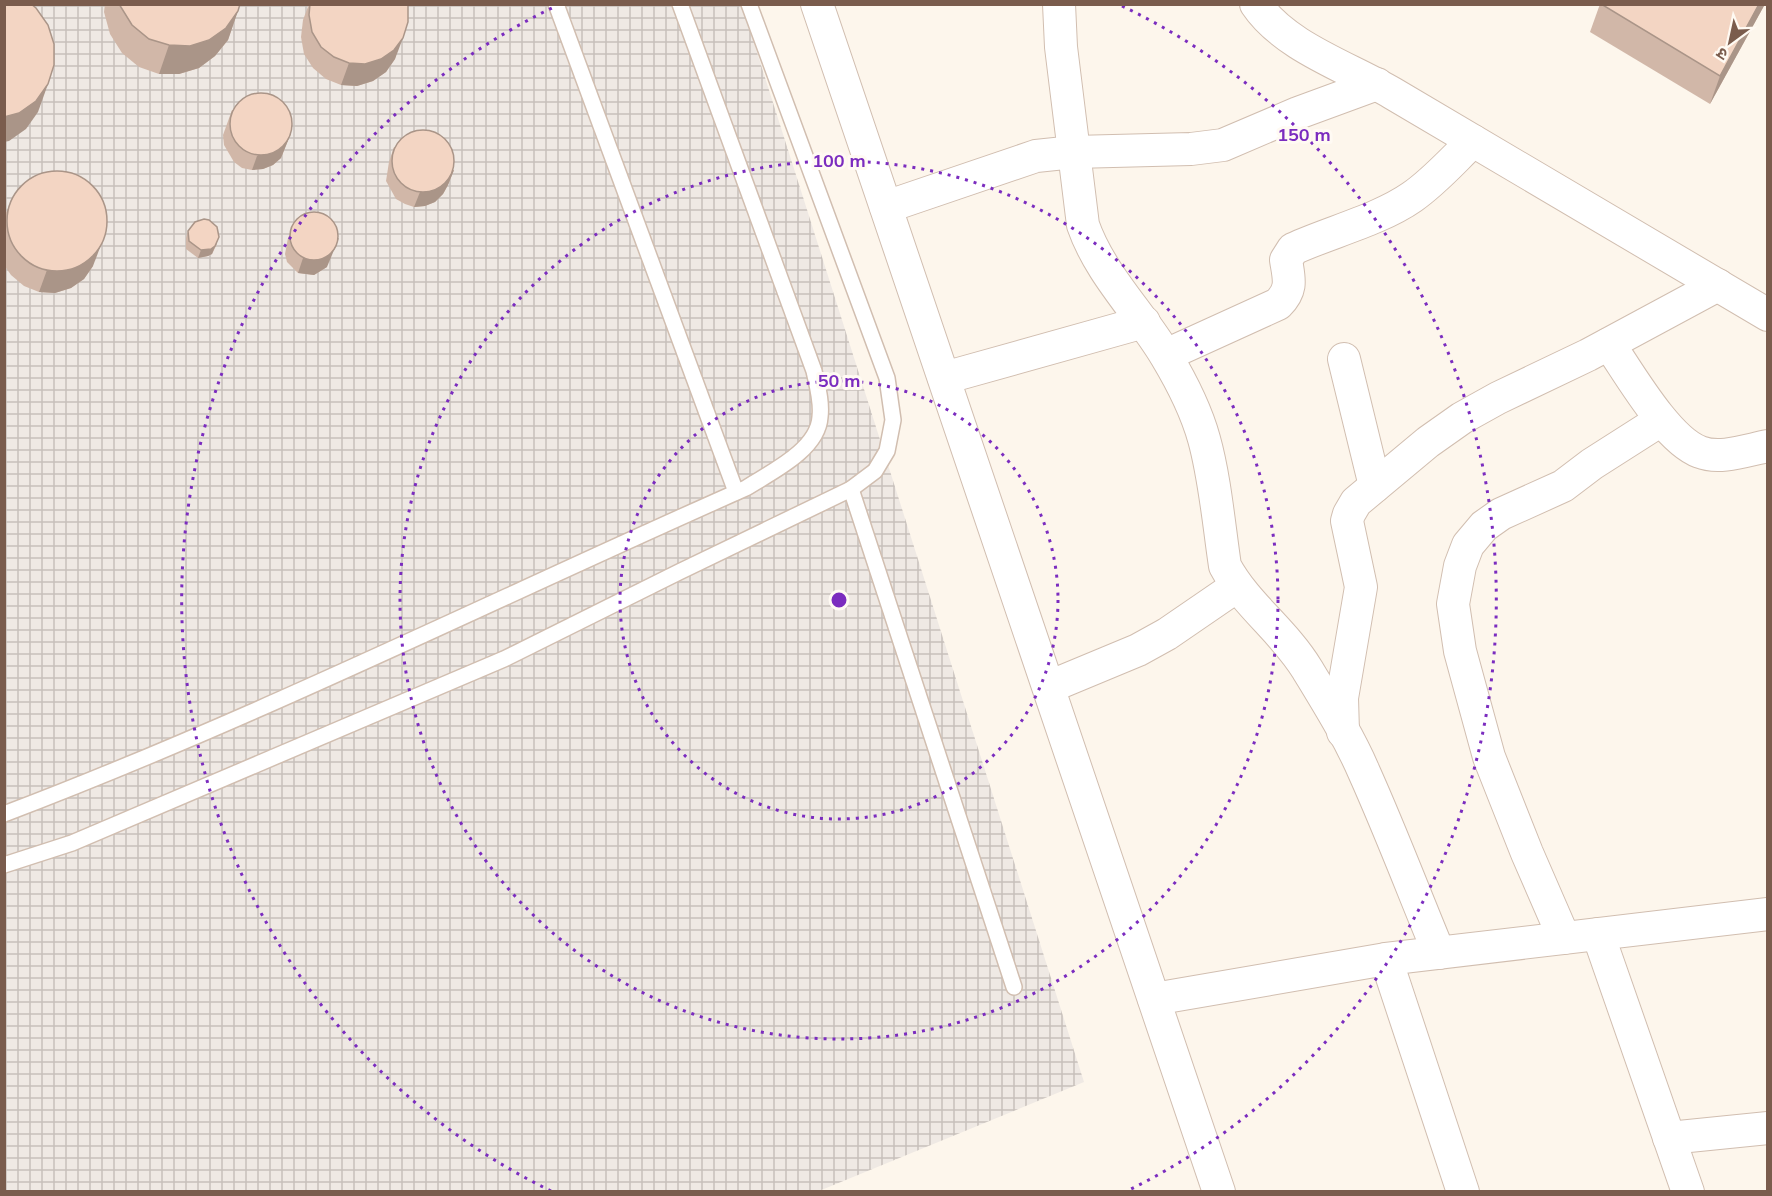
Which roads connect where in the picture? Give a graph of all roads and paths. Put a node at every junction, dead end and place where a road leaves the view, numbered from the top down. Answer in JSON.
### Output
{"nodes":[{"id":1,"x":556,"y":4,"type":"edge"},
{"id":2,"x":680,"y":4,"type":"edge"},
{"id":3,"x":748,"y":4,"type":"edge"},
{"id":4,"x":817,"y":4,"type":"edge"},
{"id":5,"x":1059,"y":4,"type":"edge"},
{"id":6,"x":1256,"y":4,"type":"edge"},
{"id":7,"x":1377,"y":84,"type":"junction"},
{"id":8,"x":1473,"y":141,"type":"junction"},
{"id":9,"x":1074,"y":152,"type":"junction"},
{"id":10,"x":886,"y":207,"type":"junction"},
{"id":11,"x":1718,"y":285,"type":"junction"},
{"id":12,"x":1767,"y":315,"type":"edge"},
{"id":13,"x":1144,"y":322,"type":"junction"},
{"id":14,"x":1610,"y":344,"type":"junction"},
{"id":15,"x":1166,"y":356,"type":"junction"},
{"id":16,"x":1344,"y":359,"type":"dead end"},
{"id":17,"x":944,"y":378,"type":"junction"},
{"id":18,"x":1661,"y":420,"type":"junction"},
{"id":19,"x":1767,"y":446,"type":"edge"},
{"id":20,"x":1375,"y":486,"type":"junction"},
{"id":21,"x":851,"y":489,"type":"junction"},
{"id":22,"x":736,"y":492,"type":"junction"},
{"id":23,"x":1237,"y":586,"type":"junction"},
{"id":24,"x":1048,"y":687,"type":"junction"},
{"id":25,"x":1343,"y":732,"type":"junction"},
{"id":26,"x":4,"y":814,"type":"edge"},
{"id":27,"x":4,"y":865,"type":"edge"},
{"id":28,"x":1767,"y":914,"type":"edge"},
{"id":29,"x":1598,"y":934,"type":"junction"},
{"id":30,"x":1564,"y":938,"type":"junction"},
{"id":31,"x":1439,"y":954,"type":"junction"},
{"id":32,"x":1386,"y":959,"type":"junction"},
{"id":33,"x":1014,"y":987,"type":"dead end"},
{"id":34,"x":1154,"y":999,"type":"junction"},
{"id":35,"x":1767,"y":1128,"type":"edge"},
{"id":36,"x":1669,"y":1138,"type":"junction"},
{"id":37,"x":1219,"y":1191,"type":"edge"},
{"id":38,"x":1463,"y":1191,"type":"edge"},
{"id":39,"x":1688,"y":1191,"type":"edge"}],
"edges":[{"from":1,"to":22,"type":"lane"},
{"from":2,"to":22,"type":"lane"},
{"from":3,"to":21,"type":"lane"},
{"from":4,"to":10,"type":"street"},
{"from":5,"to":9,"type":"street"},
{"from":6,"to":7,"type":"street"},
{"from":7,"to":8,"type":"street"},
{"from":7,"to":9,"type":"street"},
{"from":8,"to":11,"type":"street"},
{"from":8,"to":15,"type":"street"},
{"from":9,"to":10,"type":"street"},
{"from":9,"to":13,"type":"street"},
{"from":10,"to":17,"type":"street"},
{"from":11,"to":12,"type":"street"},
{"from":11,"to":14,"type":"street"},
{"from":13,"to":15,"type":"street"},
{"from":13,"to":17,"type":"street"},
{"from":14,"to":18,"type":"street"},
{"from":14,"to":20,"type":"street"},
{"from":15,"to":23,"type":"street"},
{"from":16,"to":20,"type":"street"},
{"from":17,"to":24,"type":"street"},
{"from":18,"to":19,"type":"street"},
{"from":18,"to":30,"type":"street"},
{"from":20,"to":25,"type":"street"},
{"from":21,"to":27,"type":"lane"},
{"from":21,"to":33,"type":"lane"},
{"from":22,"to":26,"type":"lane"},
{"from":23,"to":24,"type":"street"},
{"from":23,"to":25,"type":"street"},
{"from":24,"to":34,"type":"street"},
{"from":25,"to":31,"type":"street"},
{"from":28,"to":29,"type":"street"},
{"from":29,"to":30,"type":"street"},
{"from":29,"to":36,"type":"street"},
{"from":30,"to":31,"type":"street"},
{"from":31,"to":32,"type":"street"},
{"from":32,"to":34,"type":"street"},
{"from":32,"to":38,"type":"street"},
{"from":34,"to":37,"type":"street"},
{"from":35,"to":36,"type":"street"},
{"from":36,"to":39,"type":"street"}]}
